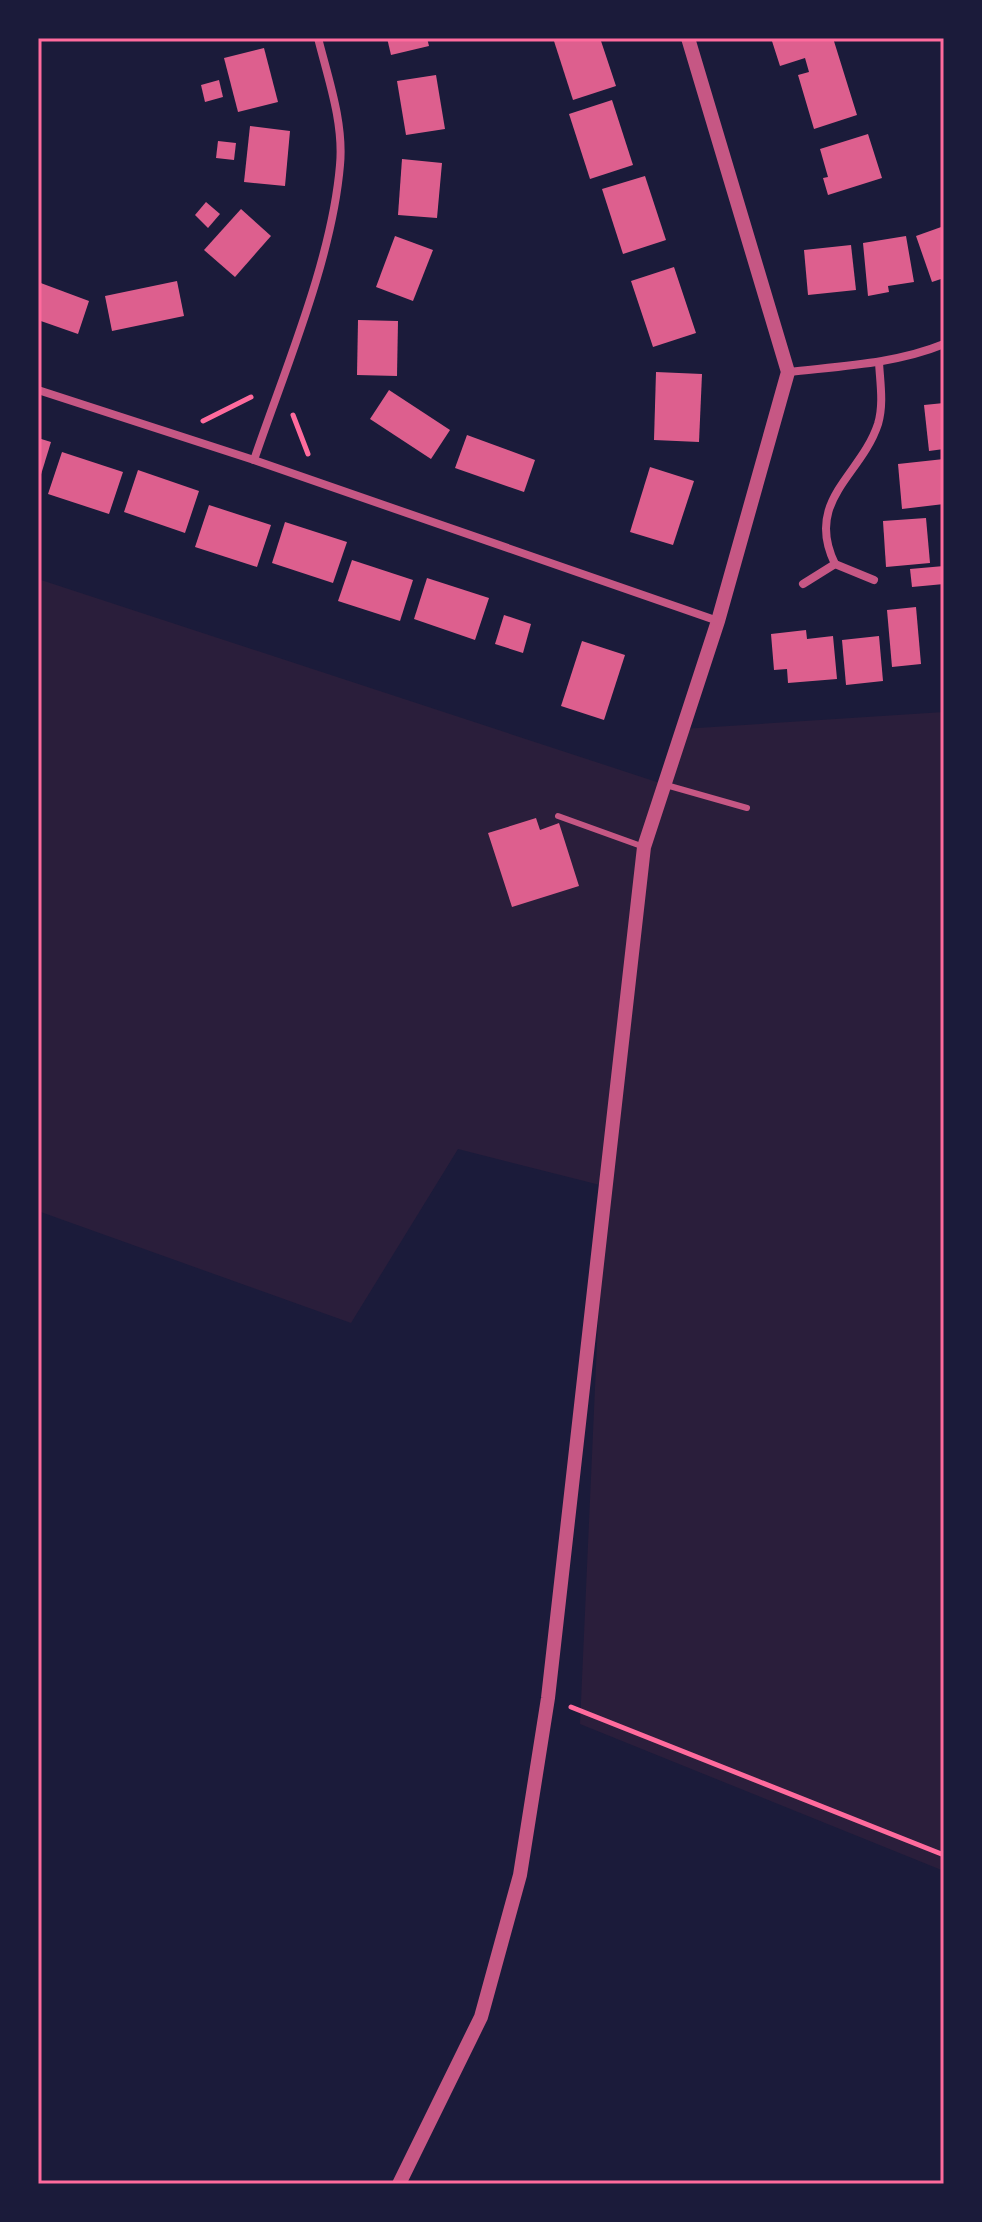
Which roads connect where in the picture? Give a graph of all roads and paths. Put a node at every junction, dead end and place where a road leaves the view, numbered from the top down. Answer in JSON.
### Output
{"nodes":[{"id":1,"x":318,"y":38,"type":"edge"},
{"id":2,"x":688,"y":38,"type":"edge"},
{"id":3,"x":944,"y":344,"type":"edge"},
{"id":4,"x":879,"y":362,"type":"junction"},
{"id":5,"x":788,"y":372,"type":"junction"},
{"id":6,"x":38,"y":390,"type":"edge"},
{"id":7,"x":254,"y":460,"type":"junction"},
{"id":8,"x":835,"y":564,"type":"junction"},
{"id":9,"x":874,"y":580,"type":"dead end"},
{"id":10,"x":803,"y":584,"type":"dead end"},
{"id":11,"x":718,"y":621,"type":"junction"},
{"id":12,"x":666,"y":785,"type":"junction"},
{"id":13,"x":747,"y":808,"type":"dead end"},
{"id":14,"x":558,"y":816,"type":"dead end"},
{"id":15,"x":644,"y":847,"type":"junction"},
{"id":16,"x":548,"y":1698,"type":"junction"},
{"id":17,"x":944,"y":1855,"type":"edge"},
{"id":18,"x":399,"y":2184,"type":"edge"}],
"edges":[{"from":1,"to":7,"type":"street"},
{"from":2,"to":5,"type":"street"},
{"from":3,"to":4,"type":"street"},
{"from":4,"to":5,"type":"street"},
{"from":4,"to":8,"type":"street"},
{"from":5,"to":11,"type":"street"},
{"from":6,"to":7,"type":"street"},
{"from":7,"to":11,"type":"street"},
{"from":8,"to":9,"type":"street"},
{"from":8,"to":10,"type":"street"},
{"from":11,"to":12,"type":"street"},
{"from":12,"to":13,"type":"lane"},
{"from":12,"to":15,"type":"street"},
{"from":14,"to":15,"type":"lane"},
{"from":15,"to":16,"type":"street"},
{"from":16,"to":17,"type":"path"},
{"from":16,"to":18,"type":"street"}]}
